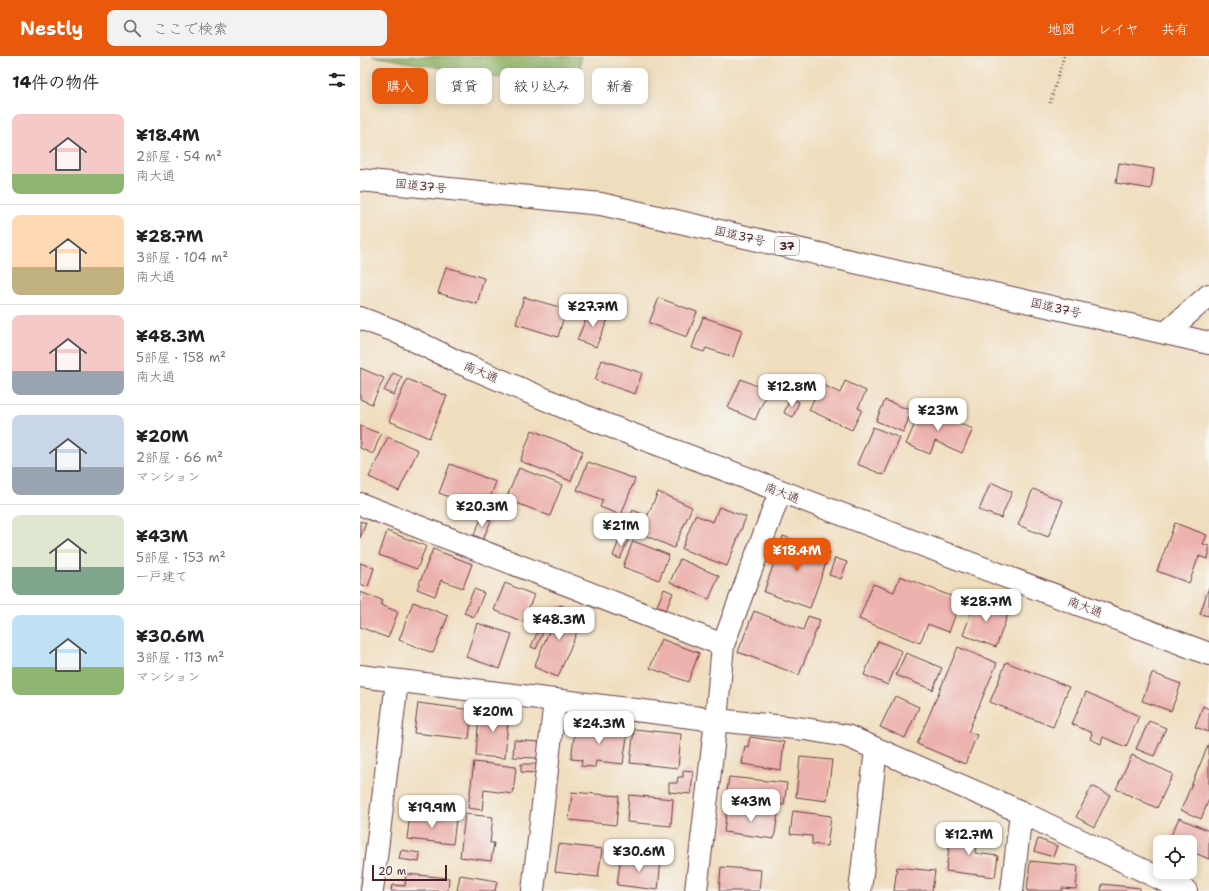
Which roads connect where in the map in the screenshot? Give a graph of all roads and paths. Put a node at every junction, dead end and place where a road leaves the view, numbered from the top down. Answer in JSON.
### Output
{"nodes":[{"id":1,"x":1064,"y":56,"type":"edge"},
{"id":2,"x":1050,"y":103,"type":"dead end"},
{"id":3,"x":360,"y":180,"type":"edge"},
{"id":4,"x":1209,"y":295,"type":"edge"},
{"id":5,"x":360,"y":318,"type":"edge"},
{"id":6,"x":1166,"y":333,"type":"junction"},
{"id":7,"x":1209,"y":343,"type":"edge"},
{"id":8,"x":780,"y":492,"type":"junction"},
{"id":9,"x":360,"y":504,"type":"edge"},
{"id":10,"x":723,"y":645,"type":"junction"},
{"id":11,"x":1209,"y":654,"type":"edge"},
{"id":12,"x":360,"y":676,"type":"edge"},
{"id":13,"x":397,"y":681,"type":"junction"},
{"id":14,"x":555,"y":700,"type":"junction"},
{"id":15,"x":716,"y":720,"type":"junction"},
{"id":16,"x":876,"y":749,"type":"junction"},
{"id":17,"x":1021,"y":812,"type":"junction"},
{"id":18,"x":1166,"y":886,"type":"edge"},
{"id":19,"x":372,"y":891,"type":"edge"},
{"id":20,"x":533,"y":891,"type":"edge"},
{"id":21,"x":696,"y":891,"type":"edge"},
{"id":22,"x":860,"y":891,"type":"edge"},
{"id":23,"x":1012,"y":891,"type":"edge"},
{"id":24,"x":1186,"y":891,"type":"edge"}],
"edges":[{"from":1,"to":2,"type":"path"},
{"from":3,"to":6,"type":"main road","name":"国道37号","number":"37"},
{"from":4,"to":6,"type":"main road"},
{"from":5,"to":8,"type":"main road","name":"南大通"},
{"from":6,"to":7,"type":"main road","name":"国道37号","number":"37"},
{"from":8,"to":10,"type":"main road"},
{"from":8,"to":11,"type":"main road","name":"南大通"},
{"from":9,"to":10,"type":"main road"},
{"from":10,"to":15,"type":"main road"},
{"from":12,"to":13,"type":"main road"},
{"from":13,"to":14,"type":"main road"},
{"from":13,"to":19,"type":"main road"},
{"from":14,"to":15,"type":"main road"},
{"from":14,"to":20,"type":"main road"},
{"from":15,"to":16,"type":"main road"},
{"from":15,"to":21,"type":"main road"},
{"from":16,"to":17,"type":"main road"},
{"from":16,"to":22,"type":"main road"},
{"from":17,"to":18,"type":"main road"},
{"from":17,"to":23,"type":"main road"},
{"from":18,"to":24,"type":"main road"}]}
